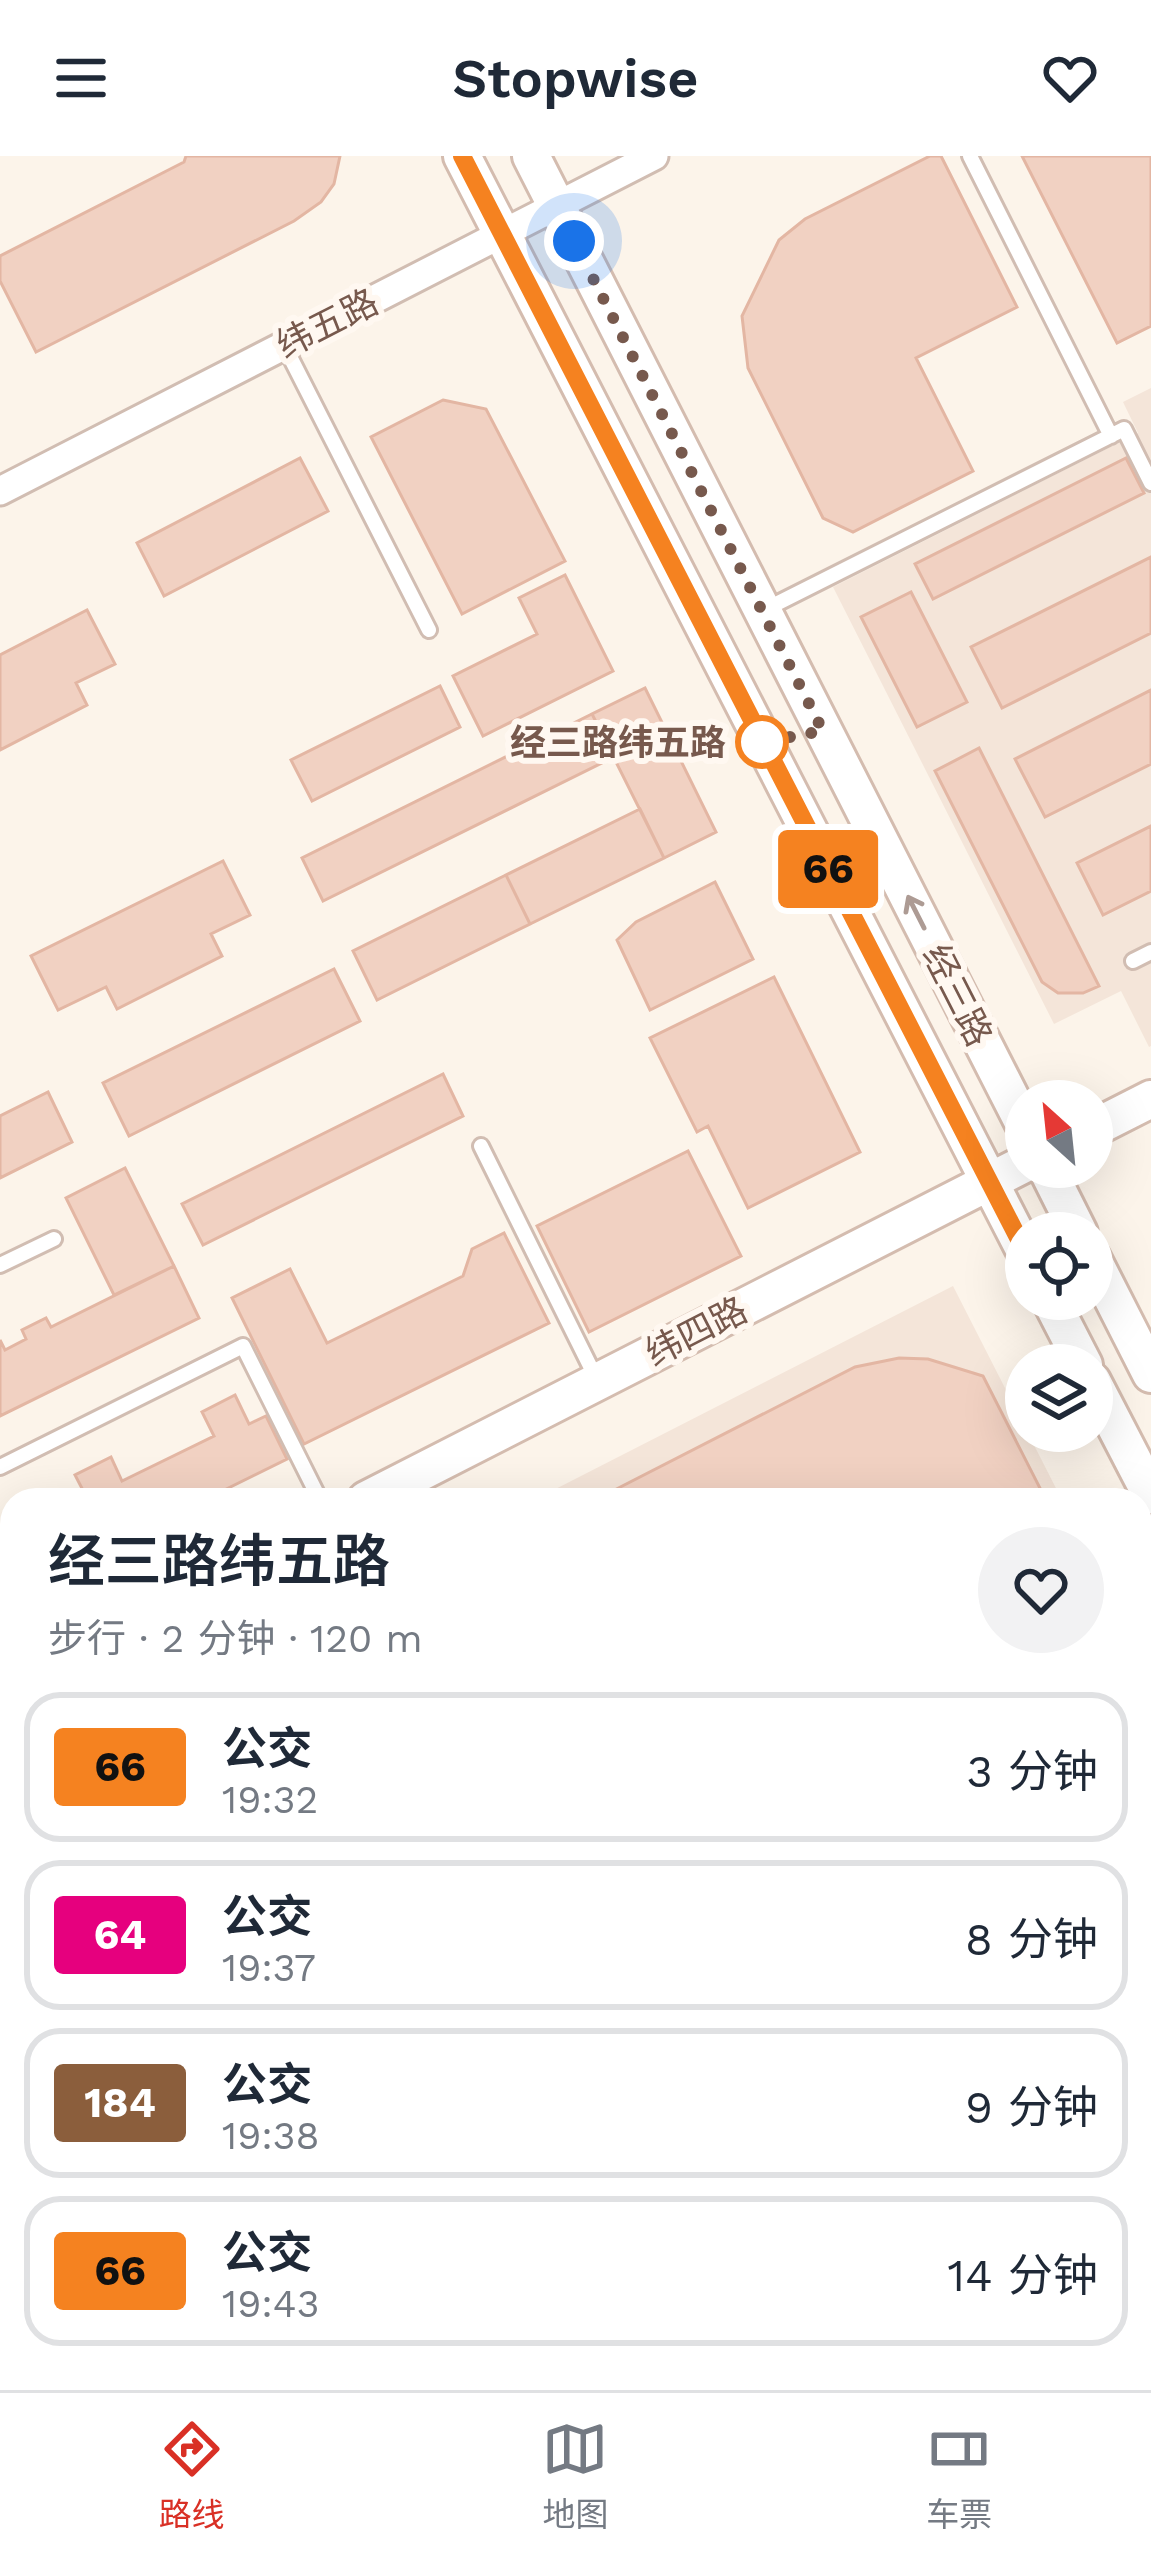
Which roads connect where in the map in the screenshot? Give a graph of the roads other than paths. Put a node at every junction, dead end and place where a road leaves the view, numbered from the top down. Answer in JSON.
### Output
{"nodes":[{"id":1,"x":462,"y":156,"type":"edge"},
{"id":2,"x":531,"y":156,"type":"edge"},
{"id":3,"x":654,"y":156,"type":"edge"},
{"id":4,"x":970,"y":156,"type":"edge"},
{"id":5,"x":556,"y":206,"type":"junction"},
{"id":6,"x":502,"y":234,"type":"junction"},
{"id":7,"x":284,"y":345,"type":"junction"},
{"id":8,"x":1111,"y":436,"type":"junction"},
{"id":9,"x":1151,"y":483,"type":"edge"},
{"id":10,"x":0,"y":490,"type":"edge"},
{"id":11,"x":762,"y":611,"type":"junction"},
{"id":12,"x":429,"y":630,"type":"dead end"},
{"id":13,"x":1151,"y":952,"type":"edge"},
{"id":14,"x":1133,"y":961,"type":"dead end"},
{"id":15,"x":1005,"y":1088,"type":"edge"},
{"id":16,"x":1151,"y":1099,"type":"edge"},
{"id":17,"x":1113,"y":1118,"type":"edge"},
{"id":18,"x":481,"y":1146,"type":"dead end"},
{"id":19,"x":1005,"y":1173,"type":"edge"},
{"id":20,"x":989,"y":1181,"type":"junction"},
{"id":21,"x":1005,"y":1212,"type":"edge"},
{"id":22,"x":54,"y":1239,"type":"dead end"},
{"id":23,"x":0,"y":1265,"type":"edge"},
{"id":24,"x":1113,"y":1299,"type":"edge"},
{"id":25,"x":1151,"y":1374,"type":"edge"},
{"id":26,"x":598,"y":1382,"type":"junction"},
{"id":27,"x":1113,"y":1422,"type":"edge"},
{"id":28,"x":0,"y":1467,"type":"edge"},
{"id":29,"x":314,"y":1488,"type":"edge"},
{"id":30,"x":390,"y":1488,"type":"edge"},
{"id":31,"x":1147,"y":1488,"type":"edge"}],
"edges":[{"from":1,"to":6,"type":"main road","name":"经三路"},
{"from":2,"to":5,"type":"main road","name":"经三路"},
{"from":3,"to":5,"type":"street","name":"纬五路"},
{"from":4,"to":8,"type":"lane"},
{"from":5,"to":6,"type":"street","name":"纬五路"},
{"from":5,"to":11,"type":"main road","name":"经三路"},
{"from":6,"to":7,"type":"street","name":"纬五路"},
{"from":6,"to":20,"type":"main road","name":"经三路"},
{"from":7,"to":10,"type":"street","name":"纬五路"},
{"from":7,"to":12,"type":"lane"},
{"from":8,"to":9,"type":"lane"},
{"from":8,"to":11,"type":"lane"},
{"from":15,"to":11,"type":"main road","name":"经三路","one_way":true},
{"from":13,"to":14,"type":"lane"},
{"from":16,"to":17,"type":"main road"},
{"from":18,"to":26,"type":"lane"},
{"from":19,"to":20,"type":"main road","name":"纬四路"},
{"from":20,"to":21,"type":"main road","name":"经三路"},
{"from":20,"to":26,"type":"main road","name":"纬四路"},
{"from":22,"to":23,"type":"lane"},
{"from":24,"to":25,"type":"main road"},
{"from":26,"to":30,"type":"main road","name":"纬四路"},
{"from":27,"to":31,"type":"main road"},
{"from":28,"to":29,"type":"lane"}]}
